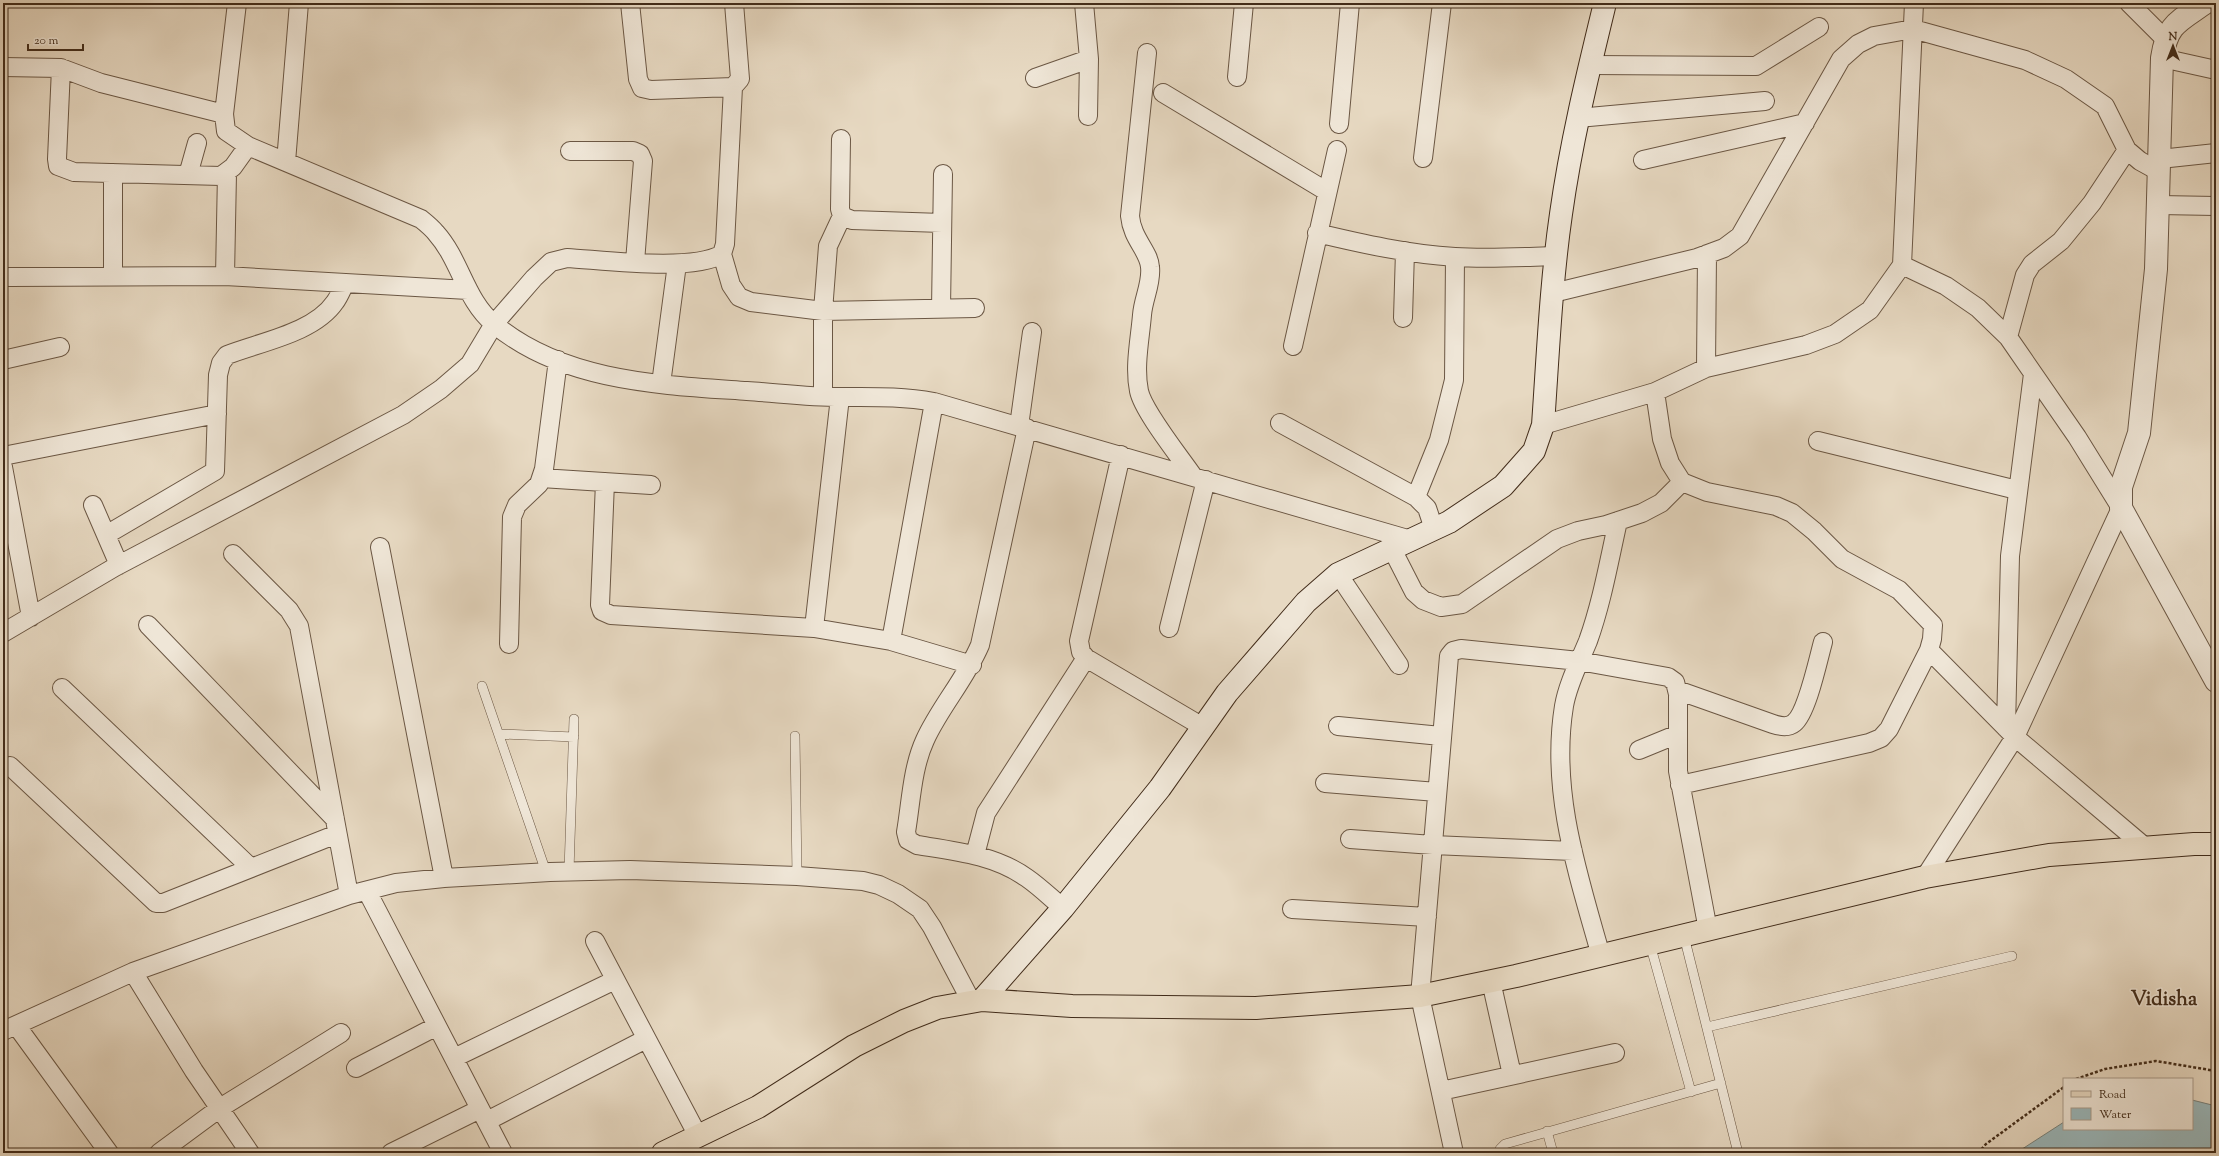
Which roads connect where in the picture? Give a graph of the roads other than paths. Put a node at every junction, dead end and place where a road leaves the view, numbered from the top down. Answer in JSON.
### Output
{"nodes":[{"id":1,"x":237,"y":3,"type":"edge"},
{"id":2,"x":299,"y":3,"type":"edge"},
{"id":3,"x":630,"y":3,"type":"edge"},
{"id":4,"x":734,"y":3,"type":"edge"},
{"id":5,"x":1084,"y":3,"type":"edge"},
{"id":6,"x":1244,"y":3,"type":"edge"},
{"id":7,"x":1350,"y":3,"type":"edge"},
{"id":8,"x":1442,"y":3,"type":"edge"},
{"id":9,"x":1605,"y":3,"type":"edge"},
{"id":10,"x":1914,"y":3,"type":"edge"},
{"id":11,"x":2129,"y":3,"type":"edge"},
{"id":12,"x":2205,"y":3,"type":"edge"},
{"id":13,"x":1819,"y":27,"type":"dead end"},
{"id":14,"x":1913,"y":29,"type":"junction"},
{"id":15,"x":2163,"y":49,"type":"junction"},
{"id":16,"x":1147,"y":53,"type":"dead end"},
{"id":17,"x":1089,"y":59,"type":"junction"},
{"id":18,"x":1590,"y":65,"type":"junction"},
{"id":19,"x":3,"y":67,"type":"edge"},
{"id":20,"x":61,"y":68,"type":"junction"},
{"id":21,"x":2216,"y":70,"type":"edge"},
{"id":22,"x":1237,"y":77,"type":"dead end"},
{"id":23,"x":1034,"y":78,"type":"dead end"},
{"id":24,"x":733,"y":87,"type":"junction"},
{"id":25,"x":1163,"y":93,"type":"dead end"},
{"id":26,"x":1765,"y":101,"type":"dead end"},
{"id":27,"x":224,"y":114,"type":"junction"},
{"id":28,"x":1088,"y":116,"type":"dead end"},
{"id":29,"x":1578,"y":118,"type":"junction"},
{"id":30,"x":1805,"y":123,"type":"junction"},
{"id":31,"x":1339,"y":124,"type":"dead end"},
{"id":32,"x":841,"y":138,"type":"dead end"},
{"id":33,"x":196,"y":143,"type":"dead end"},
{"id":34,"x":248,"y":146,"type":"junction"},
{"id":35,"x":1336,"y":150,"type":"dead end"},
{"id":36,"x":2127,"y":150,"type":"junction"},
{"id":37,"x":570,"y":151,"type":"dead end"},
{"id":38,"x":2216,"y":153,"type":"edge"},
{"id":39,"x":1423,"y":158,"type":"dead end"},
{"id":40,"x":1642,"y":160,"type":"dead end"},
{"id":41,"x":286,"y":162,"type":"junction"},
{"id":42,"x":2160,"y":165,"type":"junction"},
{"id":43,"x":113,"y":173,"type":"junction"},
{"id":44,"x":227,"y":173,"type":"junction"},
{"id":45,"x":943,"y":174,"type":"dead end"},
{"id":46,"x":188,"y":175,"type":"junction"},
{"id":47,"x":1326,"y":192,"type":"junction"},
{"id":48,"x":2159,"y":205,"type":"junction"},
{"id":49,"x":2216,"y":206,"type":"edge"},
{"id":50,"x":842,"y":216,"type":"junction"},
{"id":51,"x":942,"y":223,"type":"junction"},
{"id":52,"x":1317,"y":233,"type":"junction"},
{"id":53,"x":1405,"y":252,"type":"junction"},
{"id":54,"x":722,"y":254,"type":"junction"},
{"id":55,"x":1707,"y":254,"type":"junction"},
{"id":56,"x":1556,"y":256,"type":"junction"},
{"id":57,"x":1455,"y":257,"type":"junction"},
{"id":58,"x":635,"y":262,"type":"junction"},
{"id":59,"x":677,"y":264,"type":"junction"},
{"id":60,"x":1902,"y":265,"type":"junction"},
{"id":61,"x":113,"y":276,"type":"junction"},
{"id":62,"x":225,"y":276,"type":"junction"},
{"id":63,"x":9,"y":278,"type":"dead end"},
{"id":64,"x":345,"y":283,"type":"junction"},
{"id":65,"x":468,"y":290,"type":"junction"},
{"id":66,"x":1553,"y":293,"type":"junction"},
{"id":67,"x":975,"y":308,"type":"dead end"},
{"id":68,"x":941,"y":309,"type":"junction"},
{"id":69,"x":823,"y":311,"type":"junction"},
{"id":70,"x":1403,"y":318,"type":"dead end"},
{"id":71,"x":494,"y":324,"type":"junction"},
{"id":72,"x":1032,"y":332,"type":"dead end"},
{"id":73,"x":2008,"y":338,"type":"junction"},
{"id":74,"x":1292,"y":346,"type":"dead end"},
{"id":75,"x":60,"y":347,"type":"dead end"},
{"id":76,"x":3,"y":360,"type":"edge"},
{"id":77,"x":558,"y":360,"type":"junction"},
{"id":78,"x":1706,"y":368,"type":"junction"},
{"id":79,"x":2033,"y":374,"type":"junction"},
{"id":80,"x":661,"y":384,"type":"junction"},
{"id":81,"x":1655,"y":392,"type":"junction"},
{"id":82,"x":832,"y":397,"type":"junction"},
{"id":83,"x":934,"y":402,"type":"junction"},
{"id":84,"x":217,"y":414,"type":"junction"},
{"id":85,"x":1280,"y":424,"type":"dead end"},
{"id":86,"x":1543,"y":425,"type":"junction"},
{"id":87,"x":1023,"y":427,"type":"junction"},
{"id":88,"x":1818,"y":441,"type":"dead end"},
{"id":89,"x":1122,"y":455,"type":"junction"},
{"id":90,"x":3,"y":456,"type":"edge"},
{"id":91,"x":3,"y":467,"type":"edge"},
{"id":92,"x":541,"y":478,"type":"junction"},
{"id":93,"x":1200,"y":478,"type":"junction"},
{"id":94,"x":605,"y":482,"type":"junction"},
{"id":95,"x":1682,"y":482,"type":"junction"},
{"id":96,"x":651,"y":485,"type":"dead end"},
{"id":97,"x":2017,"y":490,"type":"junction"},
{"id":98,"x":1416,"y":497,"type":"junction"},
{"id":99,"x":93,"y":505,"type":"dead end"},
{"id":100,"x":2122,"y":508,"type":"junction"},
{"id":101,"x":1618,"y":520,"type":"junction"},
{"id":102,"x":1434,"y":529,"type":"junction"},
{"id":103,"x":106,"y":535,"type":"junction"},
{"id":104,"x":1401,"y":544,"type":"junction"},
{"id":105,"x":380,"y":547,"type":"dead end"},
{"id":106,"x":233,"y":554,"type":"dead end"},
{"id":107,"x":119,"y":565,"type":"junction"},
{"id":108,"x":1338,"y":574,"type":"junction"},
{"id":109,"x":31,"y":617,"type":"junction"},
{"id":110,"x":148,"y":625,"type":"dead end"},
{"id":111,"x":814,"y":628,"type":"junction"},
{"id":112,"x":1169,"y":628,"type":"dead end"},
{"id":113,"x":3,"y":633,"type":"edge"},
{"id":114,"x":891,"y":641,"type":"junction"},
{"id":115,"x":1823,"y":642,"type":"dead end"},
{"id":116,"x":509,"y":644,"type":"dead end"},
{"id":117,"x":1929,"y":650,"type":"junction"},
{"id":118,"x":1086,"y":658,"type":"junction"},
{"id":119,"x":1579,"y":661,"type":"junction"},
{"id":120,"x":972,"y":665,"type":"junction"},
{"id":121,"x":1399,"y":665,"type":"dead end"},
{"id":122,"x":2216,"y":681,"type":"edge"},
{"id":123,"x":482,"y":686,"type":"dead end"},
{"id":124,"x":62,"y":688,"type":"dead end"},
{"id":125,"x":1677,"y":690,"type":"junction"},
{"id":126,"x":574,"y":719,"type":"dead end"},
{"id":127,"x":1338,"y":726,"type":"dead end"},
{"id":128,"x":1203,"y":727,"type":"junction"},
{"id":129,"x":2010,"y":732,"type":"junction"},
{"id":130,"x":499,"y":734,"type":"junction"},
{"id":131,"x":1678,"y":734,"type":"junction"},
{"id":132,"x":795,"y":736,"type":"dead end"},
{"id":133,"x":1441,"y":736,"type":"junction"},
{"id":134,"x":574,"y":737,"type":"junction"},
{"id":135,"x":1639,"y":750,"type":"dead end"},
{"id":136,"x":10,"y":766,"type":"dead end"},
{"id":137,"x":1325,"y":783,"type":"dead end"},
{"id":138,"x":1680,"y":785,"type":"junction"},
{"id":139,"x":1437,"y":792,"type":"junction"},
{"id":140,"x":336,"y":826,"type":"junction"},
{"id":141,"x":1350,"y":839,"type":"dead end"},
{"id":142,"x":2216,"y":844,"type":"edge"},
{"id":143,"x":1432,"y":845,"type":"junction"},
{"id":144,"x":2145,"y":847,"type":"junction"},
{"id":145,"x":1573,"y":851,"type":"junction"},
{"id":146,"x":975,"y":855,"type":"junction"},
{"id":147,"x":251,"y":868,"type":"junction"},
{"id":148,"x":569,"y":871,"type":"junction"},
{"id":149,"x":546,"y":872,"type":"junction"},
{"id":150,"x":797,"y":876,"type":"junction"},
{"id":151,"x":1925,"y":877,"type":"junction"},
{"id":152,"x":444,"y":878,"type":"junction"},
{"id":153,"x":367,"y":891,"type":"junction"},
{"id":154,"x":349,"y":896,"type":"junction"},
{"id":155,"x":1063,"y":908,"type":"junction"},
{"id":156,"x":1292,"y":909,"type":"dead end"},
{"id":157,"x":1427,"y":917,"type":"junction"},
{"id":158,"x":1708,"y":930,"type":"junction"},
{"id":159,"x":1684,"y":936,"type":"junction"},
{"id":160,"x":595,"y":941,"type":"dead end"},
{"id":161,"x":1650,"y":944,"type":"junction"},
{"id":162,"x":1601,"y":956,"type":"junction"},
{"id":163,"x":2012,"y":956,"type":"dead end"},
{"id":164,"x":133,"y":972,"type":"junction"},
{"id":165,"x":615,"y":980,"type":"junction"},
{"id":166,"x":1492,"y":981,"type":"junction"},
{"id":167,"x":1420,"y":996,"type":"junction"},
{"id":168,"x":977,"y":1000,"type":"junction"},
{"id":169,"x":437,"y":1026,"type":"junction"},
{"id":170,"x":1707,"y":1027,"type":"junction"},
{"id":171,"x":10,"y":1028,"type":"edge"},
{"id":172,"x":341,"y":1033,"type":"dead end"},
{"id":173,"x":646,"y":1039,"type":"junction"},
{"id":174,"x":1615,"y":1053,"type":"dead end"},
{"id":175,"x":454,"y":1058,"type":"junction"},
{"id":176,"x":356,"y":1068,"type":"dead end"},
{"id":177,"x":1512,"y":1075,"type":"junction"},
{"id":178,"x":1721,"y":1083,"type":"junction"},
{"id":179,"x":1441,"y":1091,"type":"junction"},
{"id":180,"x":1691,"y":1092,"type":"junction"},
{"id":181,"x":220,"y":1108,"type":"junction"},
{"id":182,"x":483,"y":1115,"type":"junction"},
{"id":183,"x":1547,"y":1132,"type":"junction"},
{"id":184,"x":698,"y":1136,"type":"junction"},
{"id":185,"x":109,"y":1153,"type":"edge"},
{"id":186,"x":159,"y":1153,"type":"edge"},
{"id":187,"x":250,"y":1153,"type":"edge"},
{"id":188,"x":391,"y":1153,"type":"edge"},
{"id":189,"x":504,"y":1153,"type":"edge"},
{"id":190,"x":663,"y":1153,"type":"edge"},
{"id":191,"x":1454,"y":1153,"type":"edge"},
{"id":192,"x":1500,"y":1153,"type":"edge"},
{"id":193,"x":1553,"y":1153,"type":"edge"},
{"id":194,"x":1738,"y":1153,"type":"edge"}],
"edges":[{"from":1,"to":27,"type":"street"},
{"from":2,"to":41,"type":"street"},
{"from":3,"to":24,"type":"street"},
{"from":4,"to":24,"type":"street"},
{"from":5,"to":17,"type":"street"},
{"from":6,"to":22,"type":"street"},
{"from":7,"to":31,"type":"street"},
{"from":8,"to":39,"type":"street"},
{"from":9,"to":18,"type":"main road"},
{"from":10,"to":14,"type":"street"},
{"from":11,"to":15,"type":"street"},
{"from":12,"to":15,"type":"main road"},
{"from":13,"to":18,"type":"street"},
{"from":14,"to":30,"type":"street"},
{"from":14,"to":36,"type":"street"},
{"from":14,"to":60,"type":"street"},
{"from":15,"to":21,"type":"street"},
{"from":15,"to":42,"type":"main road"},
{"from":16,"to":93,"type":"street"},
{"from":17,"to":23,"type":"street"},
{"from":17,"to":28,"type":"street"},
{"from":18,"to":29,"type":"main road"},
{"from":19,"to":20,"type":"street"},
{"from":20,"to":27,"type":"street"},
{"from":20,"to":43,"type":"street"},
{"from":24,"to":54,"type":"street"},
{"from":25,"to":47,"type":"street"},
{"from":26,"to":29,"type":"street"},
{"from":27,"to":34,"type":"street"},
{"from":29,"to":56,"type":"main road"},
{"from":30,"to":40,"type":"street"},
{"from":30,"to":55,"type":"street"},
{"from":32,"to":50,"type":"street"},
{"from":33,"to":46,"type":"street"},
{"from":34,"to":41,"type":"street"},
{"from":34,"to":44,"type":"street"},
{"from":35,"to":47,"type":"street"},
{"from":36,"to":42,"type":"street"},
{"from":36,"to":73,"type":"street"},
{"from":37,"to":58,"type":"street"},
{"from":38,"to":42,"type":"street"},
{"from":41,"to":65,"type":"street"},
{"from":42,"to":48,"type":"main road"},
{"from":43,"to":46,"type":"street"},
{"from":43,"to":61,"type":"street"},
{"from":44,"to":46,"type":"street"},
{"from":44,"to":62,"type":"street"},
{"from":45,"to":51,"type":"street"},
{"from":47,"to":52,"type":"street"},
{"from":48,"to":49,"type":"street"},
{"from":48,"to":100,"type":"main road"},
{"from":50,"to":51,"type":"street"},
{"from":50,"to":69,"type":"street"},
{"from":51,"to":68,"type":"street"},
{"from":52,"to":53,"type":"street"},
{"from":52,"to":74,"type":"street"},
{"from":53,"to":57,"type":"street"},
{"from":53,"to":70,"type":"street"},
{"from":54,"to":59,"type":"street"},
{"from":54,"to":69,"type":"street"},
{"from":55,"to":66,"type":"street"},
{"from":55,"to":78,"type":"street"},
{"from":56,"to":57,"type":"street"},
{"from":56,"to":66,"type":"main road"},
{"from":57,"to":98,"type":"street"},
{"from":58,"to":59,"type":"street"},
{"from":58,"to":71,"type":"street"},
{"from":59,"to":80,"type":"street"},
{"from":60,"to":73,"type":"street"},
{"from":60,"to":78,"type":"street"},
{"from":61,"to":62,"type":"street"},
{"from":61,"to":63,"type":"street"},
{"from":62,"to":64,"type":"street"},
{"from":64,"to":65,"type":"street"},
{"from":64,"to":84,"type":"street"},
{"from":65,"to":71,"type":"street"},
{"from":66,"to":86,"type":"main road"},
{"from":67,"to":68,"type":"street"},
{"from":68,"to":69,"type":"street"},
{"from":69,"to":82,"type":"street"},
{"from":71,"to":77,"type":"street"},
{"from":71,"to":107,"type":"street"},
{"from":72,"to":87,"type":"street"},
{"from":73,"to":79,"type":"street"},
{"from":75,"to":76,"type":"street"},
{"from":77,"to":80,"type":"street"},
{"from":77,"to":92,"type":"street"},
{"from":78,"to":81,"type":"street"},
{"from":79,"to":97,"type":"street"},
{"from":79,"to":100,"type":"street"},
{"from":80,"to":82,"type":"street"},
{"from":81,"to":86,"type":"street"},
{"from":81,"to":95,"type":"street"},
{"from":82,"to":83,"type":"street"},
{"from":82,"to":111,"type":"street"},
{"from":83,"to":87,"type":"street"},
{"from":83,"to":114,"type":"street"},
{"from":84,"to":90,"type":"street"},
{"from":84,"to":103,"type":"street"},
{"from":85,"to":98,"type":"street"},
{"from":86,"to":102,"type":"main road"},
{"from":87,"to":89,"type":"street"},
{"from":87,"to":120,"type":"street"},
{"from":88,"to":97,"type":"street"},
{"from":89,"to":93,"type":"street"},
{"from":89,"to":118,"type":"street"},
{"from":91,"to":109,"type":"street"},
{"from":92,"to":94,"type":"street"},
{"from":92,"to":116,"type":"street"},
{"from":93,"to":104,"type":"street"},
{"from":93,"to":112,"type":"street"},
{"from":94,"to":96,"type":"street"},
{"from":94,"to":111,"type":"street"},
{"from":95,"to":101,"type":"street"},
{"from":95,"to":117,"type":"street"},
{"from":97,"to":129,"type":"street"},
{"from":98,"to":102,"type":"street"},
{"from":99,"to":103,"type":"street"},
{"from":100,"to":122,"type":"main road"},
{"from":100,"to":129,"type":"street"},
{"from":101,"to":104,"type":"street"},
{"from":101,"to":119,"type":"street"},
{"from":102,"to":104,"type":"main road"},
{"from":103,"to":107,"type":"street"},
{"from":104,"to":108,"type":"main road"},
{"from":105,"to":152,"type":"street"},
{"from":106,"to":140,"type":"street"},
{"from":107,"to":109,"type":"street"},
{"from":108,"to":121,"type":"street"},
{"from":108,"to":128,"type":"main road"},
{"from":109,"to":113,"type":"street"},
{"from":110,"to":140,"type":"street"},
{"from":111,"to":114,"type":"street"},
{"from":114,"to":120,"type":"street"},
{"from":115,"to":125,"type":"street"},
{"from":117,"to":129,"type":"street"},
{"from":117,"to":138,"type":"street"},
{"from":118,"to":128,"type":"street"},
{"from":118,"to":146,"type":"street"},
{"from":119,"to":125,"type":"street"},
{"from":119,"to":133,"type":"street"},
{"from":119,"to":145,"type":"street"},
{"from":120,"to":146,"type":"street"},
{"from":123,"to":130,"type":"lane"},
{"from":124,"to":147,"type":"street"},
{"from":125,"to":131,"type":"street"},
{"from":126,"to":134,"type":"lane"},
{"from":127,"to":133,"type":"street"},
{"from":128,"to":155,"type":"main road"},
{"from":129,"to":144,"type":"street"},
{"from":129,"to":151,"type":"street"},
{"from":130,"to":134,"type":"lane"},
{"from":130,"to":149,"type":"lane"},
{"from":131,"to":135,"type":"street"},
{"from":131,"to":138,"type":"street"},
{"from":132,"to":150,"type":"lane"},
{"from":133,"to":139,"type":"street"},
{"from":134,"to":148,"type":"lane"},
{"from":136,"to":147,"type":"street"},
{"from":137,"to":139,"type":"street"},
{"from":138,"to":158,"type":"street"},
{"from":139,"to":143,"type":"street"},
{"from":140,"to":147,"type":"street"},
{"from":140,"to":154,"type":"street"},
{"from":141,"to":143,"type":"street"},
{"from":142,"to":144,"type":"main road"},
{"from":143,"to":145,"type":"street"},
{"from":143,"to":157,"type":"street"},
{"from":144,"to":151,"type":"main road"},
{"from":145,"to":162,"type":"street"},
{"from":146,"to":155,"type":"street"},
{"from":148,"to":149,"type":"street"},
{"from":148,"to":150,"type":"street"},
{"from":149,"to":152,"type":"street"},
{"from":150,"to":168,"type":"street"},
{"from":151,"to":158,"type":"main road"},
{"from":152,"to":153,"type":"street"},
{"from":153,"to":154,"type":"street"},
{"from":153,"to":169,"type":"street"},
{"from":154,"to":164,"type":"street"},
{"from":155,"to":168,"type":"main road"},
{"from":156,"to":157,"type":"street"},
{"from":157,"to":167,"type":"street"},
{"from":158,"to":159,"type":"main road"},
{"from":159,"to":161,"type":"main road"},
{"from":159,"to":170,"type":"lane"},
{"from":160,"to":165,"type":"street"},
{"from":161,"to":162,"type":"main road"},
{"from":161,"to":180,"type":"lane"},
{"from":162,"to":166,"type":"main road"},
{"from":163,"to":170,"type":"lane"},
{"from":164,"to":171,"type":"street"},
{"from":164,"to":181,"type":"street"},
{"from":165,"to":173,"type":"street"},
{"from":165,"to":175,"type":"street"},
{"from":166,"to":167,"type":"main road"},
{"from":166,"to":177,"type":"street"},
{"from":167,"to":168,"type":"main road"},
{"from":167,"to":179,"type":"street"},
{"from":168,"to":184,"type":"main road"},
{"from":169,"to":175,"type":"street"},
{"from":169,"to":176,"type":"street"},
{"from":170,"to":178,"type":"lane"},
{"from":171,"to":185,"type":"street"},
{"from":172,"to":181,"type":"street"},
{"from":173,"to":182,"type":"street"},
{"from":173,"to":184,"type":"street"},
{"from":174,"to":177,"type":"street"},
{"from":175,"to":182,"type":"street"},
{"from":177,"to":179,"type":"street"},
{"from":178,"to":180,"type":"lane"},
{"from":178,"to":194,"type":"lane"},
{"from":179,"to":191,"type":"street"},
{"from":180,"to":183,"type":"lane"},
{"from":181,"to":186,"type":"street"},
{"from":181,"to":187,"type":"street"},
{"from":182,"to":188,"type":"street"},
{"from":182,"to":189,"type":"street"},
{"from":183,"to":192,"type":"lane"},
{"from":183,"to":193,"type":"lane"},
{"from":184,"to":190,"type":"main road"}]}
